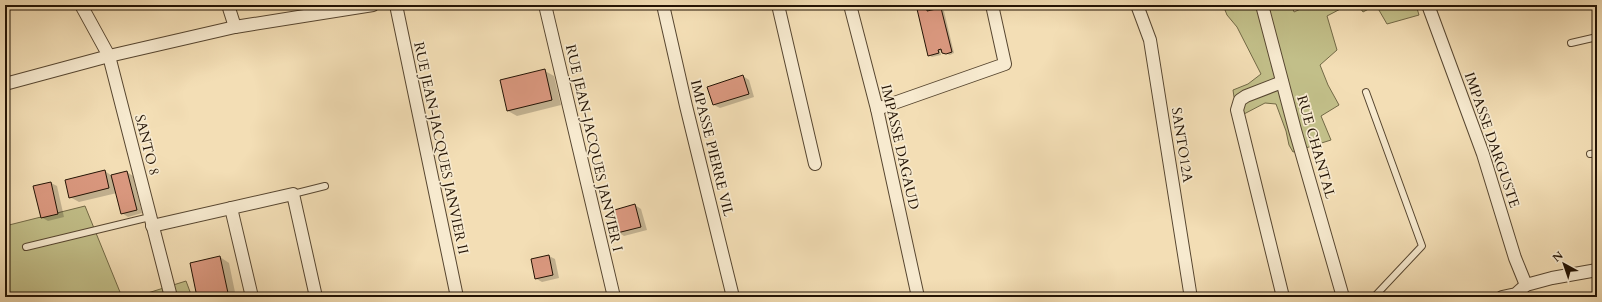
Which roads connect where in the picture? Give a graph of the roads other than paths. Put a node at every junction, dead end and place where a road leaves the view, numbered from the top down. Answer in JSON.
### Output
{"nodes":[{"id":1,"x":81,"y":5,"type":"edge"},
{"id":2,"x":228,"y":5,"type":"edge"},
{"id":3,"x":367,"y":5,"type":"edge"},
{"id":4,"x":396,"y":5,"type":"edge"},
{"id":5,"x":545,"y":5,"type":"edge"},
{"id":6,"x":663,"y":5,"type":"edge"},
{"id":7,"x":778,"y":5,"type":"edge"},
{"id":8,"x":850,"y":5,"type":"edge"},
{"id":9,"x":992,"y":5,"type":"edge"},
{"id":10,"x":1137,"y":5,"type":"edge"},
{"id":11,"x":1262,"y":5,"type":"edge"},
{"id":12,"x":1428,"y":5,"type":"edge"},
{"id":13,"x":235,"y":27,"type":"junction"},
{"id":14,"x":1597,"y":37,"type":"edge"},
{"id":15,"x":1571,"y":43,"type":"dead end"},
{"id":16,"x":109,"y":56,"type":"junction"},
{"id":17,"x":1282,"y":82,"type":"junction"},
{"id":18,"x":5,"y":84,"type":"edge"},
{"id":19,"x":1366,"y":92,"type":"dead end"},
{"id":20,"x":877,"y":109,"type":"junction"},
{"id":21,"x":1597,"y":153,"type":"edge"},
{"id":22,"x":1590,"y":154,"type":"dead end"},
{"id":23,"x":814,"y":164,"type":"dead end"},
{"id":24,"x":325,"y":186,"type":"dead end"},
{"id":25,"x":293,"y":194,"type":"junction"},
{"id":26,"x":231,"y":208,"type":"junction"},
{"id":27,"x":151,"y":221,"type":"junction"},
{"id":28,"x":26,"y":247,"type":"dead end"},
{"id":29,"x":1597,"y":270,"type":"edge"},
{"id":30,"x":1526,"y":285,"type":"junction"},
{"id":31,"x":1190,"y":292,"type":"dead end"},
{"id":32,"x":171,"y":297,"type":"edge"},
{"id":33,"x":252,"y":297,"type":"edge"},
{"id":34,"x":316,"y":297,"type":"edge"},
{"id":35,"x":457,"y":297,"type":"edge"},
{"id":36,"x":614,"y":297,"type":"edge"},
{"id":37,"x":733,"y":297,"type":"edge"},
{"id":38,"x":918,"y":297,"type":"edge"},
{"id":39,"x":1283,"y":297,"type":"edge"},
{"id":40,"x":1343,"y":297,"type":"edge"},
{"id":41,"x":1374,"y":297,"type":"edge"},
{"id":42,"x":1502,"y":297,"type":"edge"}],
"edges":[{"from":1,"to":16,"type":"street","name":"SANTO 8"},
{"from":2,"to":13,"type":"street"},
{"from":3,"to":13,"type":"street"},
{"from":4,"to":35,"type":"street","name":"RUE JEAN-JACQUES JANVIER II"},
{"from":5,"to":36,"type":"street","name":"RUE JEAN-JACQUES JANVIER I"},
{"from":6,"to":37,"type":"street","name":"IMPASSE PIERRE VIL"},
{"from":7,"to":23,"type":"street"},
{"from":8,"to":20,"type":"street","name":"IMPASSE DAGAUD"},
{"from":9,"to":20,"type":"street"},
{"from":10,"to":31,"type":"street","name":"SANTO12A"},
{"from":11,"to":17,"type":"street","name":"RUE CHANTAL"},
{"from":12,"to":30,"type":"street","name":"IMPASSE DARGUSTE"},
{"from":13,"to":16,"type":"street"},
{"from":14,"to":15,"type":"lane"},
{"from":16,"to":18,"type":"street"},
{"from":16,"to":27,"type":"street","name":"SANTO 8"},
{"from":17,"to":39,"type":"street"},
{"from":17,"to":40,"type":"street","name":"RUE CHANTAL"},
{"from":19,"to":41,"type":"lane"},
{"from":20,"to":38,"type":"street","name":"IMPASSE DAGAUD"},
{"from":21,"to":22,"type":"lane"},
{"from":24,"to":25,"type":"lane"},
{"from":25,"to":26,"type":"street"},
{"from":25,"to":34,"type":"street"},
{"from":26,"to":27,"type":"street"},
{"from":26,"to":33,"type":"street"},
{"from":27,"to":28,"type":"lane"},
{"from":27,"to":32,"type":"street","name":"SANTO 8"},
{"from":29,"to":30,"type":"street"},
{"from":30,"to":42,"type":"street"}]}
